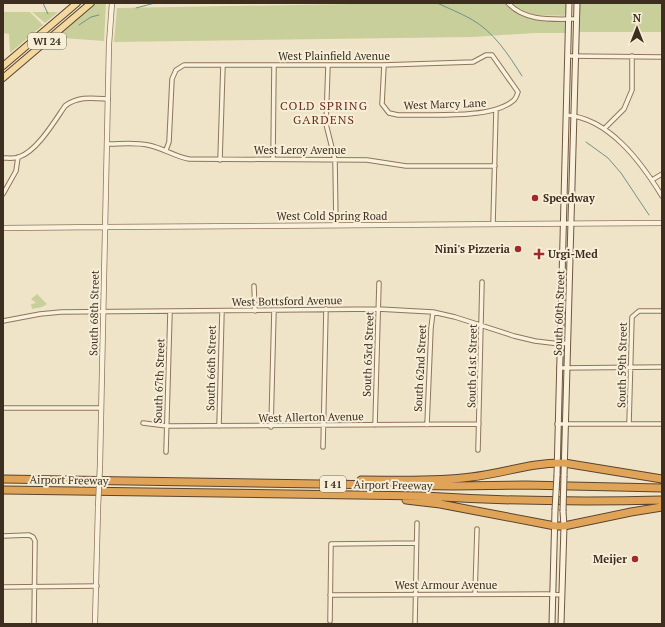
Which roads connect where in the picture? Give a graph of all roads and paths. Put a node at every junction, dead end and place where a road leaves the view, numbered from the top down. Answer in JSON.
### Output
{"nodes":[{"id":1,"x":77,"y":3,"type":"edge"},
{"id":2,"x":91,"y":3,"type":"edge"},
{"id":3,"x":112,"y":3,"type":"edge"},
{"id":4,"x":508,"y":3,"type":"edge"},
{"id":5,"x":569,"y":3,"type":"edge"},
{"id":6,"x":577,"y":3,"type":"edge"},
{"id":7,"x":569,"y":18,"type":"junction"},
{"id":8,"x":576,"y":18,"type":"junction"},
{"id":9,"x":568,"y":56,"type":"junction"},
{"id":10,"x":575,"y":56,"type":"junction"},
{"id":11,"x":632,"y":56,"type":"junction"},
{"id":12,"x":662,"y":56,"type":"edge"},
{"id":13,"x":223,"y":65,"type":"junction"},
{"id":14,"x":274,"y":65,"type":"junction"},
{"id":15,"x":328,"y":65,"type":"junction"},
{"id":16,"x":384,"y":65,"type":"junction"},
{"id":17,"x":3,"y":66,"type":"edge"},
{"id":18,"x":3,"y":78,"type":"edge"},
{"id":19,"x":518,"y":92,"type":"joint"},
{"id":20,"x":108,"y":99,"type":"junction"},
{"id":21,"x":496,"y":110,"type":"junction"},
{"id":22,"x":566,"y":115,"type":"junction"},
{"id":23,"x":574,"y":115,"type":"junction"},
{"id":24,"x":605,"y":128,"type":"junction"},
{"id":25,"x":107,"y":144,"type":"junction"},
{"id":26,"x":166,"y":150,"type":"junction"},
{"id":27,"x":18,"y":157,"type":"junction"},
{"id":28,"x":3,"y":158,"type":"edge"},
{"id":29,"x":273,"y":159,"type":"junction"},
{"id":30,"x":220,"y":160,"type":"junction"},
{"id":31,"x":336,"y":160,"type":"junction"},
{"id":32,"x":495,"y":166,"type":"junction"},
{"id":33,"x":662,"y":174,"type":"edge"},
{"id":34,"x":652,"y":180,"type":"junction"},
{"id":35,"x":564,"y":186,"type":"junction"},
{"id":36,"x":3,"y":194,"type":"edge"},
{"id":37,"x":662,"y":196,"type":"edge"},
{"id":38,"x":572,"y":198,"type":"junction"},
{"id":39,"x":572,"y":223,"type":"junction"},
{"id":40,"x":662,"y":223,"type":"edge"},
{"id":41,"x":493,"y":224,"type":"junction"},
{"id":42,"x":563,"y":224,"type":"junction"},
{"id":43,"x":336,"y":225,"type":"junction"},
{"id":44,"x":105,"y":226,"type":"junction"},
{"id":45,"x":3,"y":228,"type":"edge"},
{"id":46,"x":482,"y":282,"type":"dead end"},
{"id":47,"x":379,"y":283,"type":"dead end"},
{"id":48,"x":254,"y":286,"type":"dead end"},
{"id":49,"x":326,"y":309,"type":"junction"},
{"id":50,"x":378,"y":309,"type":"junction"},
{"id":51,"x":274,"y":310,"type":"junction"},
{"id":52,"x":222,"y":311,"type":"junction"},
{"id":53,"x":254,"y":311,"type":"junction"},
{"id":54,"x":662,"y":311,"type":"edge"},
{"id":55,"x":104,"y":312,"type":"junction"},
{"id":56,"x":170,"y":312,"type":"junction"},
{"id":57,"x":433,"y":312,"type":"junction"},
{"id":58,"x":3,"y":322,"type":"edge"},
{"id":59,"x":482,"y":325,"type":"junction"},
{"id":60,"x":568,"y":343,"type":"junction"},
{"id":61,"x":560,"y":344,"type":"junction"},
{"id":62,"x":559,"y":368,"type":"junction"},
{"id":63,"x":567,"y":368,"type":"junction"},
{"id":64,"x":631,"y":368,"type":"junction"},
{"id":65,"x":662,"y":368,"type":"edge"},
{"id":66,"x":3,"y":408,"type":"edge"},
{"id":67,"x":101,"y":408,"type":"junction"},
{"id":68,"x":143,"y":423,"type":"dead end"},
{"id":69,"x":479,"y":424,"type":"junction"},
{"id":70,"x":558,"y":424,"type":"junction"},
{"id":71,"x":565,"y":424,"type":"junction"},
{"id":72,"x":629,"y":424,"type":"junction"},
{"id":73,"x":662,"y":424,"type":"edge"},
{"id":74,"x":375,"y":425,"type":"junction"},
{"id":75,"x":427,"y":425,"type":"junction"},
{"id":76,"x":167,"y":426,"type":"junction"},
{"id":77,"x":219,"y":426,"type":"junction"},
{"id":78,"x":271,"y":426,"type":"junction"},
{"id":79,"x":323,"y":426,"type":"junction"},
{"id":80,"x":323,"y":447,"type":"dead end"},
{"id":81,"x":478,"y":450,"type":"dead end"},
{"id":82,"x":166,"y":452,"type":"dead end"},
{"id":83,"x":560,"y":463,"type":"junction"},
{"id":84,"x":662,"y":478,"type":"edge"},
{"id":85,"x":3,"y":479,"type":"edge"},
{"id":86,"x":320,"y":484,"type":"junction"},
{"id":87,"x":662,"y":488,"type":"edge"},
{"id":88,"x":3,"y":490,"type":"edge"},
{"id":89,"x":341,"y":495,"type":"junction"},
{"id":90,"x":662,"y":500,"type":"edge"},
{"id":91,"x":662,"y":507,"type":"edge"},
{"id":92,"x":417,"y":523,"type":"dead end"},
{"id":93,"x":555,"y":526,"type":"junction"},
{"id":94,"x":564,"y":526,"type":"junction"},
{"id":95,"x":477,"y":529,"type":"dead end"},
{"id":96,"x":3,"y":536,"type":"edge"},
{"id":97,"x":416,"y":544,"type":"junction"},
{"id":98,"x":35,"y":586,"type":"junction"},
{"id":99,"x":97,"y":586,"type":"junction"},
{"id":100,"x":3,"y":587,"type":"edge"},
{"id":101,"x":416,"y":594,"type":"junction"},
{"id":102,"x":475,"y":594,"type":"junction"},
{"id":103,"x":330,"y":595,"type":"junction"},
{"id":104,"x":553,"y":595,"type":"junction"},
{"id":105,"x":562,"y":595,"type":"junction"},
{"id":106,"x":330,"y":620,"type":"dead end"},
{"id":107,"x":34,"y":624,"type":"edge"},
{"id":108,"x":95,"y":624,"type":"edge"},
{"id":109,"x":415,"y":624,"type":"edge"},
{"id":110,"x":552,"y":624,"type":"edge"},
{"id":111,"x":561,"y":624,"type":"edge"}],
"edges":[{"from":1,"to":17,"type":"main road","number":"WI 24"},
{"from":2,"to":18,"type":"main road","number":"WI 24"},
{"from":3,"to":20,"type":"street","name":"South 68th Street"},
{"from":4,"to":7,"type":"street"},
{"from":5,"to":7,"type":"main road","name":"South 60th Street"},
{"from":6,"to":8,"type":"main road","name":"South 60th Street"},
{"from":7,"to":8,"type":"street"},
{"from":7,"to":9,"type":"main road","name":"South 60th Street"},
{"from":8,"to":10,"type":"main road","name":"South 60th Street"},
{"from":9,"to":10,"type":"street"},
{"from":9,"to":22,"type":"main road","name":"South 60th Street"},
{"from":10,"to":11,"type":"street"},
{"from":10,"to":23,"type":"main road","name":"South 60th Street"},
{"from":11,"to":12,"type":"street"},
{"from":11,"to":24,"type":"street"},
{"from":13,"to":14,"type":"street","name":"West Plainfield Avenue"},
{"from":13,"to":26,"type":"street","name":"West Plainfield Avenue"},
{"from":13,"to":30,"type":"street"},
{"from":14,"to":15,"type":"street","name":"West Plainfield Avenue"},
{"from":14,"to":29,"type":"street"},
{"from":15,"to":16,"type":"street","name":"West Plainfield Avenue"},
{"from":15,"to":31,"type":"street"},
{"from":16,"to":19,"type":"street","name":"West Plainfield Avenue"},
{"from":16,"to":21,"type":"street","name":"West Marcy Lane"},
{"from":19,"to":21,"type":"street","name":"West Marcy Lane"},
{"from":20,"to":25,"type":"street","name":"South 68th Street"},
{"from":20,"to":27,"type":"street"},
{"from":21,"to":32,"type":"street"},
{"from":22,"to":23,"type":"street"},
{"from":22,"to":35,"type":"main road","name":"South 60th Street"},
{"from":23,"to":24,"type":"street"},
{"from":23,"to":38,"type":"main road","name":"South 60th Street"},
{"from":24,"to":34,"type":"street"},
{"from":25,"to":26,"type":"street","name":"West Leroy Avenue"},
{"from":25,"to":44,"type":"street","name":"South 68th Street"},
{"from":26,"to":30,"type":"street","name":"West Leroy Avenue"},
{"from":27,"to":28,"type":"street"},
{"from":27,"to":36,"type":"street"},
{"from":29,"to":30,"type":"street","name":"West Leroy Avenue"},
{"from":29,"to":31,"type":"street","name":"West Leroy Avenue"},
{"from":31,"to":32,"type":"street","name":"West Leroy Avenue"},
{"from":31,"to":43,"type":"street"},
{"from":32,"to":41,"type":"street"},
{"from":33,"to":34,"type":"street"},
{"from":34,"to":37,"type":"street"},
{"from":35,"to":38,"type":"main road"},
{"from":35,"to":42,"type":"main road","name":"South 60th Street"},
{"from":38,"to":39,"type":"main road","name":"South 60th Street"},
{"from":39,"to":40,"type":"street","name":"West Cold Spring Road"},
{"from":39,"to":42,"type":"street","name":"West Cold Spring Road"},
{"from":39,"to":60,"type":"main road","name":"South 60th Street"},
{"from":41,"to":42,"type":"street","name":"West Cold Spring Road"},
{"from":41,"to":43,"type":"street","name":"West Cold Spring Road"},
{"from":42,"to":61,"type":"main road","name":"South 60th Street"},
{"from":43,"to":44,"type":"street","name":"West Cold Spring Road"},
{"from":44,"to":45,"type":"street","name":"West Cold Spring Road"},
{"from":44,"to":55,"type":"street","name":"South 68th Street"},
{"from":46,"to":59,"type":"street","name":"South 61st Street"},
{"from":47,"to":50,"type":"street","name":"South 63rd Street"},
{"from":48,"to":53,"type":"street"},
{"from":49,"to":50,"type":"street","name":"West Bottsford Avenue"},
{"from":49,"to":51,"type":"street","name":"West Bottsford Avenue"},
{"from":49,"to":79,"type":"street"},
{"from":50,"to":57,"type":"street","name":"West Bottsford Avenue"},
{"from":50,"to":74,"type":"street","name":"South 63rd Street"},
{"from":51,"to":53,"type":"street","name":"West Bottsford Avenue"},
{"from":51,"to":78,"type":"street"},
{"from":52,"to":53,"type":"street","name":"West Bottsford Avenue"},
{"from":52,"to":56,"type":"street","name":"West Bottsford Avenue"},
{"from":52,"to":77,"type":"street","name":"South 66th Street"},
{"from":54,"to":64,"type":"street","name":"South 59th Street"},
{"from":55,"to":56,"type":"street","name":"West Bottsford Avenue"},
{"from":55,"to":58,"type":"street","name":"West Bottsford Avenue"},
{"from":55,"to":67,"type":"street","name":"South 68th Street"},
{"from":56,"to":76,"type":"street","name":"South 67th Street"},
{"from":57,"to":59,"type":"street","name":"West Bottsford Avenue"},
{"from":57,"to":75,"type":"street","name":"South 62nd Street"},
{"from":59,"to":61,"type":"street","name":"West Bottsford Avenue"},
{"from":59,"to":69,"type":"street","name":"South 61st Street"},
{"from":60,"to":61,"type":"street","name":"West Bottsford Avenue"},
{"from":60,"to":63,"type":"main road","name":"South 60th Street"},
{"from":61,"to":62,"type":"main road","name":"South 60th Street"},
{"from":62,"to":63,"type":"street"},
{"from":62,"to":70,"type":"main road","name":"South 60th Street"},
{"from":63,"to":64,"type":"street"},
{"from":63,"to":71,"type":"main road","name":"South 60th Street"},
{"from":64,"to":65,"type":"street"},
{"from":64,"to":72,"type":"street","name":"South 59th Street"},
{"from":66,"to":67,"type":"street"},
{"from":67,"to":99,"type":"street","name":"South 68th Street","bridge":true},
{"from":68,"to":76,"type":"street","name":"West Allerton Avenue"},
{"from":69,"to":75,"type":"street","name":"West Allerton Avenue"},
{"from":69,"to":81,"type":"street","name":"South 61st Street"},
{"from":70,"to":71,"type":"street"},
{"from":70,"to":83,"type":"main road","name":"South 60th Street"},
{"from":71,"to":72,"type":"street"},
{"from":71,"to":83,"type":"main road","name":"South 60th Street"},
{"from":72,"to":73,"type":"street"},
{"from":74,"to":75,"type":"street","name":"West Allerton Avenue"},
{"from":74,"to":79,"type":"street","name":"West Allerton Avenue"},
{"from":76,"to":77,"type":"street","name":"West Allerton Avenue"},
{"from":76,"to":82,"type":"street","name":"South 67th Street"},
{"from":77,"to":78,"type":"street","name":"West Allerton Avenue"},
{"from":78,"to":79,"type":"street","name":"West Allerton Avenue"},
{"from":79,"to":80,"type":"street"},
{"from":83,"to":84,"type":"highway"},
{"from":83,"to":86,"type":"highway"},
{"from":83,"to":93,"type":"main road","name":"South 60th Street","bridge":true},
{"from":83,"to":94,"type":"main road","name":"South 60th Street","bridge":true},
{"from":85,"to":86,"type":"highway","name":"Airport Freeway","number":"I 41"},
{"from":86,"to":87,"type":"highway","name":"Airport Freeway","number":"I 41"},
{"from":88,"to":89,"type":"highway","name":"Airport Freeway","number":"I 41"},
{"from":89,"to":90,"type":"highway","name":"Airport Freeway","number":"I 41"},
{"from":89,"to":93,"type":"highway"},
{"from":91,"to":94,"type":"highway"},
{"from":92,"to":97,"type":"street"},
{"from":93,"to":94,"type":"highway"},
{"from":93,"to":104,"type":"main road","name":"South 60th Street"},
{"from":94,"to":105,"type":"main road","name":"South 60th Street"},
{"from":95,"to":102,"type":"street"},
{"from":96,"to":98,"type":"street"},
{"from":97,"to":101,"type":"street"},
{"from":97,"to":103,"type":"street"},
{"from":98,"to":99,"type":"street"},
{"from":98,"to":100,"type":"street"},
{"from":98,"to":107,"type":"street"},
{"from":99,"to":108,"type":"street","name":"South 68th Street"},
{"from":101,"to":102,"type":"street","name":"West Armour Avenue"},
{"from":101,"to":103,"type":"street","name":"West Armour Avenue"},
{"from":101,"to":109,"type":"street"},
{"from":102,"to":104,"type":"street","name":"West Armour Avenue"},
{"from":103,"to":106,"type":"street"},
{"from":104,"to":105,"type":"street","name":"West Armour Avenue"},
{"from":104,"to":110,"type":"main road","name":"South 60th Street"},
{"from":105,"to":111,"type":"main road","name":"South 60th Street"}]}
